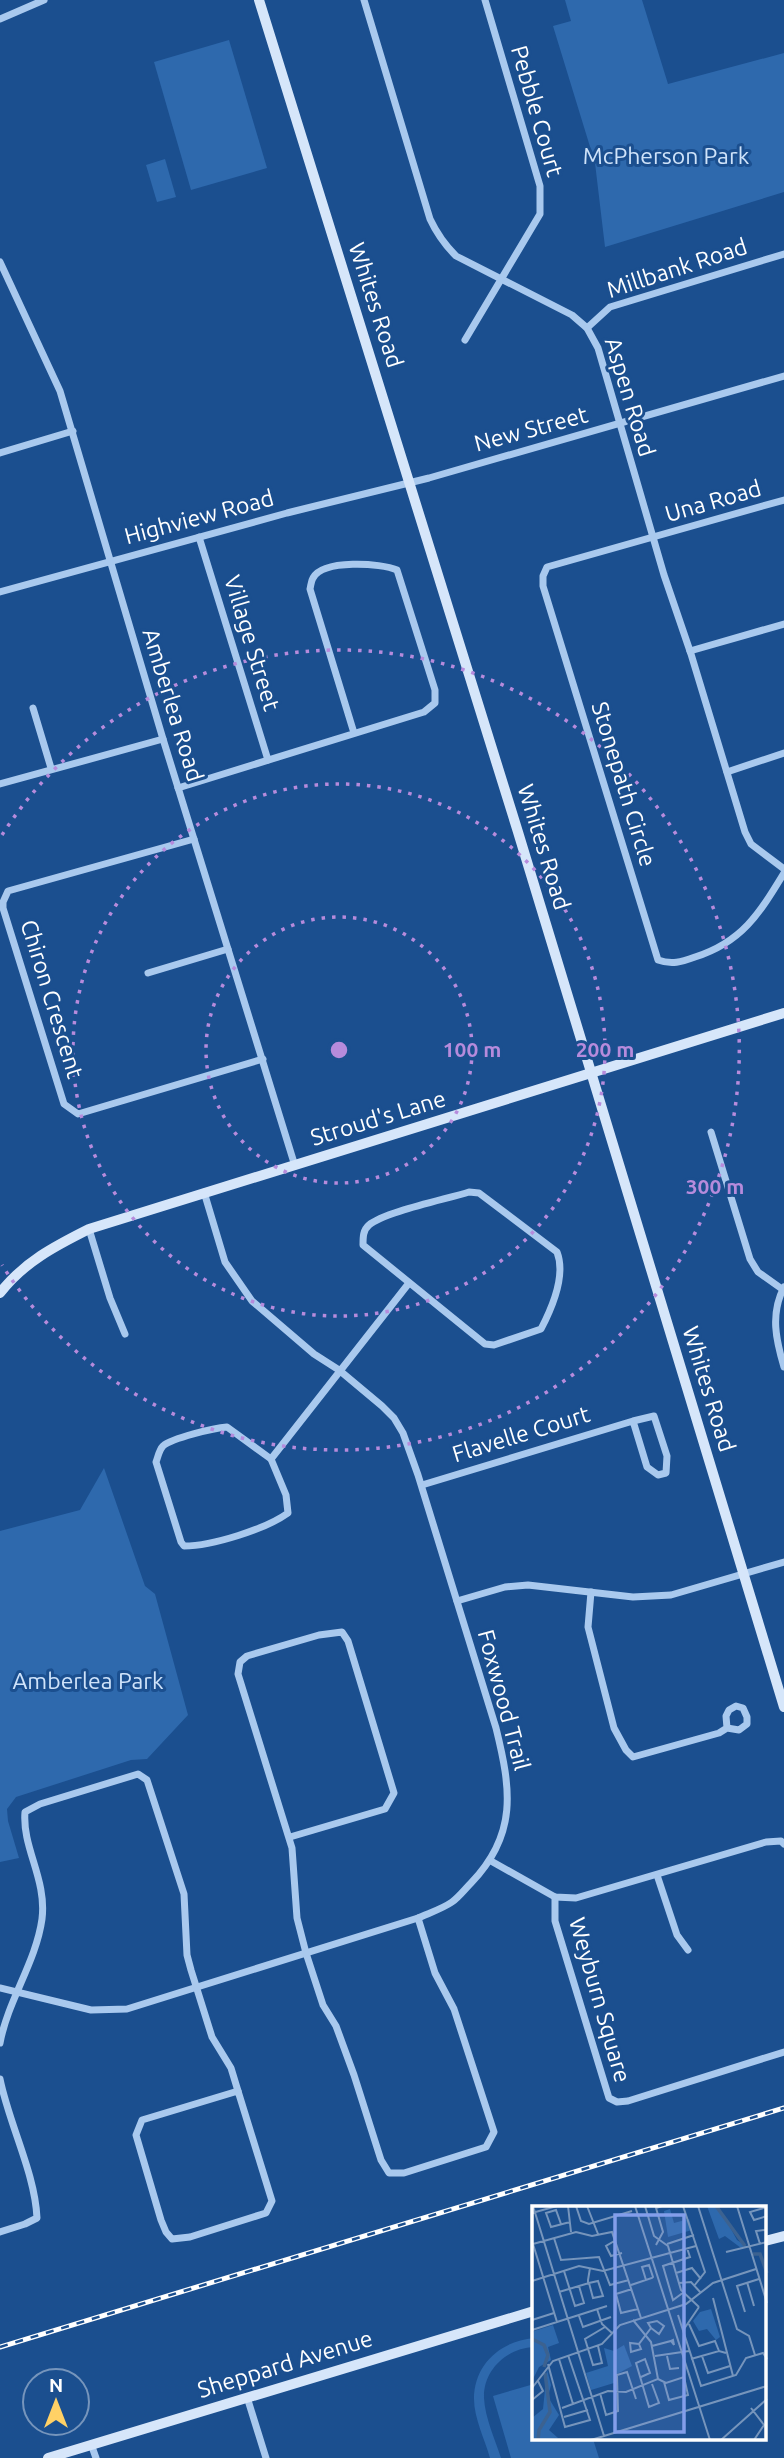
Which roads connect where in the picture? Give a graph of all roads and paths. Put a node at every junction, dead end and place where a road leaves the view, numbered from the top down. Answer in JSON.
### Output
{"nodes":[{"id":1,"x":44,"y":0,"type":"edge"},
{"id":2,"x":259,"y":0,"type":"edge"},
{"id":3,"x":364,"y":0,"type":"edge"},
{"id":4,"x":485,"y":0,"type":"edge"},
{"id":5,"x":0,"y":19,"type":"edge"},
{"id":6,"x":784,"y":254,"type":"edge"},
{"id":7,"x":0,"y":262,"type":"edge"},
{"id":8,"x":4,"y":277,"type":"edge"},
{"id":9,"x":502,"y":280,"type":"junction"},
{"id":10,"x":587,"y":328,"type":"junction"},
{"id":11,"x":465,"y":340,"type":"dead end"},
{"id":12,"x":784,"y":376,"type":"edge"},
{"id":13,"x":620,"y":425,"type":"junction"},
{"id":14,"x":73,"y":432,"type":"junction"},
{"id":15,"x":0,"y":453,"type":"edge"},
{"id":16,"x":409,"y":483,"type":"junction"},
{"id":17,"x":784,"y":500,"type":"edge"},
{"id":18,"x":199,"y":537,"type":"junction"},
{"id":19,"x":653,"y":539,"type":"junction"},
{"id":20,"x":110,"y":561,"type":"junction"},
{"id":21,"x":0,"y":592,"type":"edge"},
{"id":22,"x":784,"y":624,"type":"edge"},
{"id":23,"x":690,"y":651,"type":"junction"},
{"id":24,"x":33,"y":708,"type":"dead end"},
{"id":25,"x":354,"y":733,"type":"junction"},
{"id":26,"x":163,"y":739,"type":"junction"},
{"id":27,"x":784,"y":753,"type":"edge"},
{"id":28,"x":268,"y":760,"type":"junction"},
{"id":29,"x":51,"y":768,"type":"junction"},
{"id":30,"x":727,"y":772,"type":"junction"},
{"id":31,"x":0,"y":783,"type":"edge"},
{"id":32,"x":178,"y":788,"type":"junction"},
{"id":33,"x":194,"y":839,"type":"junction"},
{"id":34,"x":784,"y":871,"type":"edge"},
{"id":35,"x":228,"y":949,"type":"junction"},
{"id":36,"x":148,"y":973,"type":"dead end"},
{"id":37,"x":784,"y":1013,"type":"edge"},
{"id":38,"x":263,"y":1059,"type":"junction"},
{"id":39,"x":591,"y":1073,"type":"junction"},
{"id":40,"x":711,"y":1132,"type":"dead end"},
{"id":41,"x":295,"y":1166,"type":"junction"},
{"id":42,"x":204,"y":1192,"type":"junction"},
{"id":43,"x":89,"y":1229,"type":"junction"},
{"id":44,"x":409,"y":1283,"type":"junction"},
{"id":45,"x":783,"y":1288,"type":"edge"},
{"id":46,"x":0,"y":1293,"type":"edge"},
{"id":47,"x":124,"y":1334,"type":"dead end"},
{"id":48,"x":784,"y":1367,"type":"edge"},
{"id":49,"x":339,"y":1370,"type":"junction"},
{"id":50,"x":632,"y":1421,"type":"junction"},
{"id":51,"x":271,"y":1459,"type":"junction"},
{"id":52,"x":422,"y":1485,"type":"junction"},
{"id":53,"x":784,"y":1562,"type":"edge"},
{"id":54,"x":745,"y":1574,"type":"junction"},
{"id":55,"x":591,"y":1592,"type":"junction"},
{"id":56,"x":457,"y":1601,"type":"junction"},
{"id":57,"x":784,"y":1707,"type":"edge"},
{"id":58,"x":727,"y":1728,"type":"dead end"},
{"id":59,"x":290,"y":1838,"type":"junction"},
{"id":60,"x":784,"y":1844,"type":"edge"},
{"id":61,"x":491,"y":1861,"type":"junction"},
{"id":62,"x":657,"y":1875,"type":"junction"},
{"id":63,"x":555,"y":1898,"type":"junction"},
{"id":64,"x":418,"y":1919,"type":"junction"},
{"id":65,"x":688,"y":1950,"type":"dead end"},
{"id":66,"x":306,"y":1953,"type":"junction"},
{"id":67,"x":197,"y":1987,"type":"junction"},
{"id":68,"x":0,"y":1988,"type":"edge"},
{"id":69,"x":17,"y":1991,"type":"junction"},
{"id":70,"x":0,"y":2043,"type":"edge"},
{"id":71,"x":784,"y":2052,"type":"edge"},
{"id":72,"x":0,"y":2079,"type":"edge"},
{"id":73,"x":238,"y":2091,"type":"junction"},
{"id":74,"x":2,"y":2104,"type":"edge"},
{"id":75,"x":0,"y":2232,"type":"edge"},
{"id":76,"x":784,"y":2235,"type":"edge"},
{"id":77,"x":766,"y":2241,"type":"edge"},
{"id":78,"x":532,"y":2312,"type":"edge"},
{"id":79,"x":247,"y":2398,"type":"junction"},
{"id":80,"x":92,"y":2444,"type":"junction"},
{"id":81,"x":48,"y":2458,"type":"edge"},
{"id":82,"x":96,"y":2458,"type":"edge"},
{"id":83,"x":266,"y":2458,"type":"edge"}],
"edges":[{"from":1,"to":5,"type":"street"},
{"from":2,"to":16,"type":"main road","name":"Whites Road"},
{"from":3,"to":9,"type":"street","name":"Aspen Road"},
{"from":4,"to":9,"type":"street","name":"Pebble Court"},
{"from":6,"to":10,"type":"street","name":"Millbank Road"},
{"from":7,"to":8,"type":"street","name":"Amberlea Road"},
{"from":8,"to":14,"type":"street","name":"Amberlea Road"},
{"from":9,"to":10,"type":"street","name":"Aspen Road"},
{"from":9,"to":11,"type":"street","name":"Pebble Court"},
{"from":10,"to":13,"type":"street","name":"Aspen Road"},
{"from":12,"to":13,"type":"street","name":"New Street"},
{"from":13,"to":16,"type":"street","name":"New Street"},
{"from":13,"to":19,"type":"street","name":"Aspen Road"},
{"from":14,"to":15,"type":"street"},
{"from":14,"to":20,"type":"street","name":"Amberlea Road"},
{"from":16,"to":18,"type":"street","name":"Highview Road"},
{"from":16,"to":39,"type":"main road","name":"Whites Road"},
{"from":17,"to":19,"type":"street","name":"Una Road"},
{"from":18,"to":20,"type":"street","name":"Highview Road"},
{"from":18,"to":28,"type":"street","name":"Village Street"},
{"from":19,"to":23,"type":"street","name":"Aspen Road"},
{"from":19,"to":34,"type":"street","name":"Stonepath Circle"},
{"from":20,"to":21,"type":"street","name":"Highview Road"},
{"from":20,"to":26,"type":"street","name":"Amberlea Road"},
{"from":22,"to":23,"type":"street"},
{"from":23,"to":30,"type":"street","name":"Aspen Road"},
{"from":24,"to":29,"type":"street"},
{"from":25,"to":25,"type":"street"},
{"from":25,"to":28,"type":"street"},
{"from":26,"to":29,"type":"street"},
{"from":26,"to":32,"type":"street","name":"Amberlea Road"},
{"from":27,"to":30,"type":"street"},
{"from":28,"to":32,"type":"street"},
{"from":29,"to":31,"type":"street"},
{"from":30,"to":34,"type":"street","name":"Aspen Road"},
{"from":32,"to":33,"type":"street","name":"Amberlea Road"},
{"from":33,"to":35,"type":"street","name":"Amberlea Road"},
{"from":33,"to":38,"type":"street","name":"Chiron Crescent"},
{"from":35,"to":36,"type":"street"},
{"from":35,"to":38,"type":"street","name":"Amberlea Road"},
{"from":37,"to":39,"type":"main road","name":"Stroud's Lane"},
{"from":38,"to":41,"type":"street","name":"Amberlea Road"},
{"from":39,"to":41,"type":"main road","name":"Stroud's Lane"},
{"from":39,"to":54,"type":"main road","name":"Whites Road"},
{"from":40,"to":45,"type":"street"},
{"from":41,"to":42,"type":"main road","name":"Stroud's Lane"},
{"from":42,"to":43,"type":"main road","name":"Stroud's Lane"},
{"from":42,"to":49,"type":"street","name":"Foxwood Trail"},
{"from":43,"to":46,"type":"main road","name":"Stroud's Lane"},
{"from":43,"to":47,"type":"street"},
{"from":44,"to":44,"type":"street"},
{"from":44,"to":49,"type":"street"},
{"from":45,"to":48,"type":"street"},
{"from":49,"to":51,"type":"street"},
{"from":49,"to":52,"type":"street","name":"Foxwood Trail"},
{"from":50,"to":50,"type":"street"},
{"from":50,"to":52,"type":"street","name":"Flavelle Court"},
{"from":51,"to":51,"type":"street"},
{"from":52,"to":56,"type":"street","name":"Foxwood Trail"},
{"from":53,"to":54,"type":"street"},
{"from":54,"to":55,"type":"street"},
{"from":54,"to":57,"type":"main road","name":"Whites Road"},
{"from":55,"to":56,"type":"street"},
{"from":55,"to":58,"type":"street"},
{"from":56,"to":61,"type":"street","name":"Foxwood Trail"},
{"from":59,"to":59,"type":"street"},
{"from":59,"to":66,"type":"street"},
{"from":60,"to":62,"type":"street","name":"Weyburn Square"},
{"from":61,"to":63,"type":"street","name":"Weyburn Square"},
{"from":61,"to":64,"type":"street","name":"Foxwood Trail"},
{"from":62,"to":63,"type":"street","name":"Weyburn Square"},
{"from":62,"to":65,"type":"street"},
{"from":63,"to":71,"type":"street","name":"Weyburn Square"},
{"from":64,"to":66,"type":"street","name":"Foxwood Trail"},
{"from":64,"to":66,"type":"street"},
{"from":66,"to":67,"type":"street","name":"Foxwood Trail"},
{"from":67,"to":69,"type":"street","name":"Foxwood Trail"},
{"from":67,"to":69,"type":"street"},
{"from":67,"to":73,"type":"street"},
{"from":68,"to":69,"type":"street","name":"Foxwood Trail"},
{"from":69,"to":70,"type":"street"},
{"from":72,"to":74,"type":"street"},
{"from":73,"to":73,"type":"street"},
{"from":74,"to":75,"type":"street"},
{"from":76,"to":77,"type":"main road"},
{"from":78,"to":79,"type":"main road","name":"Sheppard Avenue"},
{"from":79,"to":80,"type":"main road","name":"Sheppard Avenue"},
{"from":79,"to":83,"type":"street"},
{"from":80,"to":81,"type":"main road","name":"Sheppard Avenue"},
{"from":80,"to":82,"type":"street"}]}
